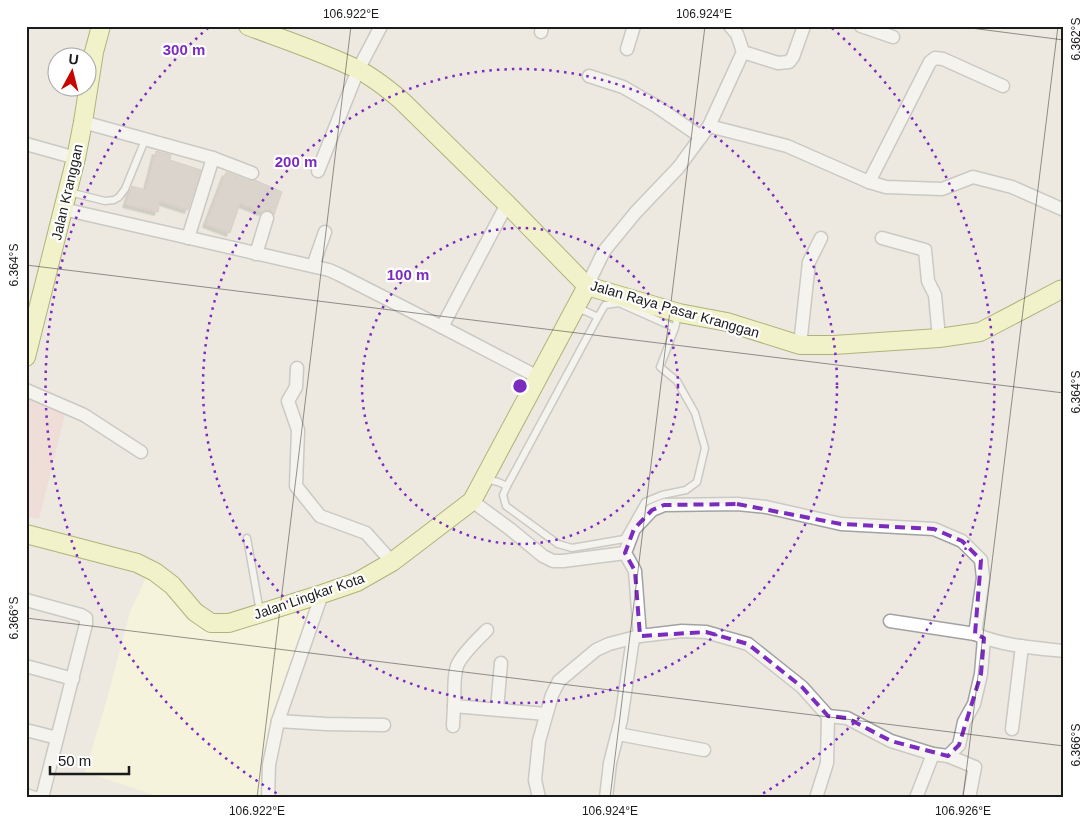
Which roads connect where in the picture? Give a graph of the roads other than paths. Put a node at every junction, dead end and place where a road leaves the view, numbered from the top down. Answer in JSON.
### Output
{"nodes":[{"id":1,"x":101,"y":26,"type":"edge"},
{"id":2,"x":248,"y":26,"type":"edge"},
{"id":3,"x":381,"y":26,"type":"edge"},
{"id":4,"x":634,"y":26,"type":"edge"},
{"id":5,"x":730,"y":26,"type":"edge"},
{"id":6,"x":804,"y":26,"type":"edge"},
{"id":7,"x":861,"y":26,"type":"edge"},
{"id":8,"x":893,"y":37,"type":"dead end"},
{"id":9,"x":627,"y":49,"type":"dead end"},
{"id":10,"x":743,"y":52,"type":"junction"},
{"id":11,"x":358,"y":70,"type":"junction"},
{"id":12,"x":589,"y":76,"type":"dead end"},
{"id":13,"x":1003,"y":86,"type":"dead end"},
{"id":14,"x":83,"y":122,"type":"junction"},
{"id":15,"x":709,"y":126,"type":"junction"},
{"id":16,"x":700,"y":137,"type":"junction"},
{"id":17,"x":145,"y":140,"type":"junction"},
{"id":18,"x":26,"y":144,"type":"edge"},
{"id":19,"x":76,"y":158,"type":"junction"},
{"id":20,"x":213,"y":158,"type":"junction"},
{"id":21,"x":318,"y":171,"type":"dead end"},
{"id":22,"x":252,"y":173,"type":"dead end"},
{"id":23,"x":869,"y":182,"type":"junction"},
{"id":24,"x":68,"y":192,"type":"junction"},
{"id":25,"x":507,"y":204,"type":"junction"},
{"id":26,"x":63,"y":209,"type":"junction"},
{"id":27,"x":1064,"y":210,"type":"edge"},
{"id":28,"x":267,"y":218,"type":"dead end"},
{"id":29,"x":326,"y":232,"type":"dead end"},
{"id":30,"x":188,"y":238,"type":"junction"},
{"id":31,"x":821,"y":238,"type":"dead end"},
{"id":32,"x":882,"y":238,"type":"dead end"},
{"id":33,"x":256,"y":254,"type":"junction"},
{"id":34,"x":313,"y":266,"type":"junction"},
{"id":35,"x":587,"y":286,"type":"junction"},
{"id":36,"x":1064,"y":289,"type":"edge"},
{"id":37,"x":574,"y":310,"type":"junction"},
{"id":38,"x":598,"y":317,"type":"junction"},
{"id":39,"x":677,"y":320,"type":"junction"},
{"id":40,"x":442,"y":327,"type":"junction"},
{"id":41,"x":29,"y":335,"type":"edge"},
{"id":42,"x":939,"y":338,"type":"junction"},
{"id":43,"x":800,"y":345,"type":"junction"},
{"id":44,"x":26,"y":357,"type":"edge"},
{"id":45,"x":297,"y":368,"type":"dead end"},
{"id":46,"x":538,"y":377,"type":"junction"},
{"id":47,"x":26,"y":390,"type":"edge"},
{"id":48,"x":142,"y":452,"type":"dead end"},
{"id":49,"x":484,"y":479,"type":"junction"},
{"id":50,"x":507,"y":486,"type":"junction"},
{"id":51,"x":472,"y":500,"type":"junction"},
{"id":52,"x":26,"y":534,"type":"edge"},
{"id":53,"x":247,"y":538,"type":"dead end"},
{"id":54,"x":625,"y":553,"type":"junction"},
{"id":55,"x":392,"y":562,"type":"junction"},
{"id":56,"x":322,"y":594,"type":"junction"},
{"id":57,"x":26,"y":600,"type":"edge"},
{"id":58,"x":260,"y":614,"type":"junction"},
{"id":59,"x":890,"y":621,"type":"dead end"},
{"id":60,"x":487,"y":630,"type":"dead end"},
{"id":61,"x":980,"y":636,"type":"junction"},
{"id":62,"x":636,"y":637,"type":"junction"},
{"id":63,"x":1022,"y":646,"type":"junction"},
{"id":64,"x":1064,"y":651,"type":"edge"},
{"id":65,"x":501,"y":663,"type":"dead end"},
{"id":66,"x":26,"y":666,"type":"edge"},
{"id":67,"x":73,"y":680,"type":"junction"},
{"id":68,"x":454,"y":706,"type":"junction"},
{"id":69,"x":497,"y":709,"type":"junction"},
{"id":70,"x":546,"y":714,"type":"junction"},
{"id":71,"x":828,"y":716,"type":"junction"},
{"id":72,"x":278,"y":722,"type":"junction"},
{"id":73,"x":384,"y":725,"type":"dead end"},
{"id":74,"x":453,"y":726,"type":"dead end"},
{"id":75,"x":1012,"y":729,"type":"dead end"},
{"id":76,"x":26,"y":730,"type":"edge"},
{"id":77,"x":618,"y":734,"type":"junction"},
{"id":78,"x":57,"y":738,"type":"junction"},
{"id":79,"x":704,"y":750,"type":"dead end"},
{"id":80,"x":934,"y":754,"type":"junction"},
{"id":81,"x":948,"y":756,"type":"junction"},
{"id":82,"x":26,"y":795,"type":"edge"},
{"id":83,"x":35,"y":798,"type":"edge"},
{"id":84,"x":42,"y":798,"type":"edge"},
{"id":85,"x":268,"y":798,"type":"edge"},
{"id":86,"x":539,"y":798,"type":"edge"},
{"id":87,"x":606,"y":798,"type":"edge"},
{"id":88,"x":816,"y":798,"type":"edge"},
{"id":89,"x":916,"y":798,"type":"edge"},
{"id":90,"x":969,"y":798,"type":"edge"}],
"edges":[{"from":1,"to":14,"type":"main road","name":"Jalan Kranggan"},
{"from":2,"to":11,"type":"main road","name":"Jalan Raya Pasar Kranggan"},
{"from":3,"to":11,"type":"street"},
{"from":4,"to":9,"type":"street"},
{"from":5,"to":10,"type":"street"},
{"from":6,"to":10,"type":"street"},
{"from":7,"to":8,"type":"street"},
{"from":10,"to":15,"type":"street"},
{"from":11,"to":21,"type":"street"},
{"from":11,"to":25,"type":"main road","name":"Jalan Raya Pasar Kranggan"},
{"from":12,"to":16,"type":"street"},
{"from":13,"to":23,"type":"street"},
{"from":14,"to":17,"type":"street"},
{"from":14,"to":19,"type":"main road","name":"Jalan Kranggan"},
{"from":15,"to":16,"type":"street"},
{"from":15,"to":23,"type":"street"},
{"from":16,"to":35,"type":"street"},
{"from":17,"to":20,"type":"street"},
{"from":17,"to":24,"type":"lane"},
{"from":18,"to":19,"type":"street"},
{"from":19,"to":24,"type":"main road","name":"Jalan Kranggan"},
{"from":20,"to":22,"type":"street"},
{"from":20,"to":30,"type":"street"},
{"from":23,"to":27,"type":"street"},
{"from":24,"to":26,"type":"main road","name":"Jalan Kranggan"},
{"from":25,"to":35,"type":"main road","name":"Jalan Raya Pasar Kranggan"},
{"from":25,"to":40,"type":"street"},
{"from":26,"to":30,"type":"street"},
{"from":26,"to":41,"type":"main road","name":"Jalan Kranggan"},
{"from":28,"to":33,"type":"street"},
{"from":29,"to":34,"type":"street"},
{"from":30,"to":33,"type":"street"},
{"from":31,"to":43,"type":"street"},
{"from":32,"to":42,"type":"street"},
{"from":33,"to":34,"type":"street"},
{"from":34,"to":40,"type":"street"},
{"from":35,"to":37,"type":"main road","name":"Jalan Lingkar Kota"},
{"from":35,"to":39,"type":"main road","name":"Jalan Raya Pasar Kranggan"},
{"from":36,"to":42,"type":"main road","name":"Jalan Raya Pasar Kranggan"},
{"from":37,"to":38,"type":"lane"},
{"from":37,"to":46,"type":"main road","name":"Jalan Lingkar Kota"},
{"from":38,"to":39,"type":"lane"},
{"from":38,"to":50,"type":"lane"},
{"from":39,"to":43,"type":"main road","name":"Jalan Raya Pasar Kranggan"},
{"from":39,"to":50,"type":"lane"},
{"from":40,"to":46,"type":"street"},
{"from":41,"to":44,"type":"main road","name":"Jalan Kranggan"},
{"from":42,"to":43,"type":"main road","name":"Jalan Raya Pasar Kranggan"},
{"from":45,"to":55,"type":"street"},
{"from":46,"to":49,"type":"main road","name":"Jalan Lingkar Kota"},
{"from":47,"to":48,"type":"street"},
{"from":49,"to":50,"type":"lane"},
{"from":49,"to":51,"type":"main road","name":"Jalan Lingkar Kota"},
{"from":51,"to":54,"type":"street"},
{"from":51,"to":55,"type":"main road","name":"Jalan Lingkar Kota"},
{"from":52,"to":58,"type":"main road","name":"Jalan Lingkar Kota"},
{"from":53,"to":58,"type":"lane"},
{"from":54,"to":61,"type":"street"},
{"from":54,"to":62,"type":"street"},
{"from":55,"to":56,"type":"main road","name":"Jalan Lingkar Kota"},
{"from":56,"to":58,"type":"main road","name":"Jalan Lingkar Kota"},
{"from":56,"to":72,"type":"street"},
{"from":57,"to":67,"type":"street"},
{"from":59,"to":61,"type":"street"},
{"from":60,"to":68,"type":"street"},
{"from":61,"to":63,"type":"street"},
{"from":61,"to":81,"type":"street"},
{"from":62,"to":70,"type":"street"},
{"from":62,"to":71,"type":"street"},
{"from":62,"to":77,"type":"street"},
{"from":63,"to":64,"type":"street"},
{"from":63,"to":75,"type":"street"},
{"from":65,"to":69,"type":"street"},
{"from":66,"to":67,"type":"street"},
{"from":67,"to":78,"type":"street"},
{"from":68,"to":69,"type":"street"},
{"from":68,"to":74,"type":"street"},
{"from":69,"to":70,"type":"street"},
{"from":70,"to":86,"type":"street"},
{"from":71,"to":80,"type":"street"},
{"from":71,"to":88,"type":"street"},
{"from":72,"to":73,"type":"street"},
{"from":72,"to":85,"type":"street"},
{"from":76,"to":78,"type":"street"},
{"from":77,"to":79,"type":"street"},
{"from":77,"to":87,"type":"street"},
{"from":78,"to":84,"type":"street"},
{"from":80,"to":81,"type":"street"},
{"from":80,"to":89,"type":"street"},
{"from":81,"to":90,"type":"street"},
{"from":82,"to":83,"type":"street"}]}
